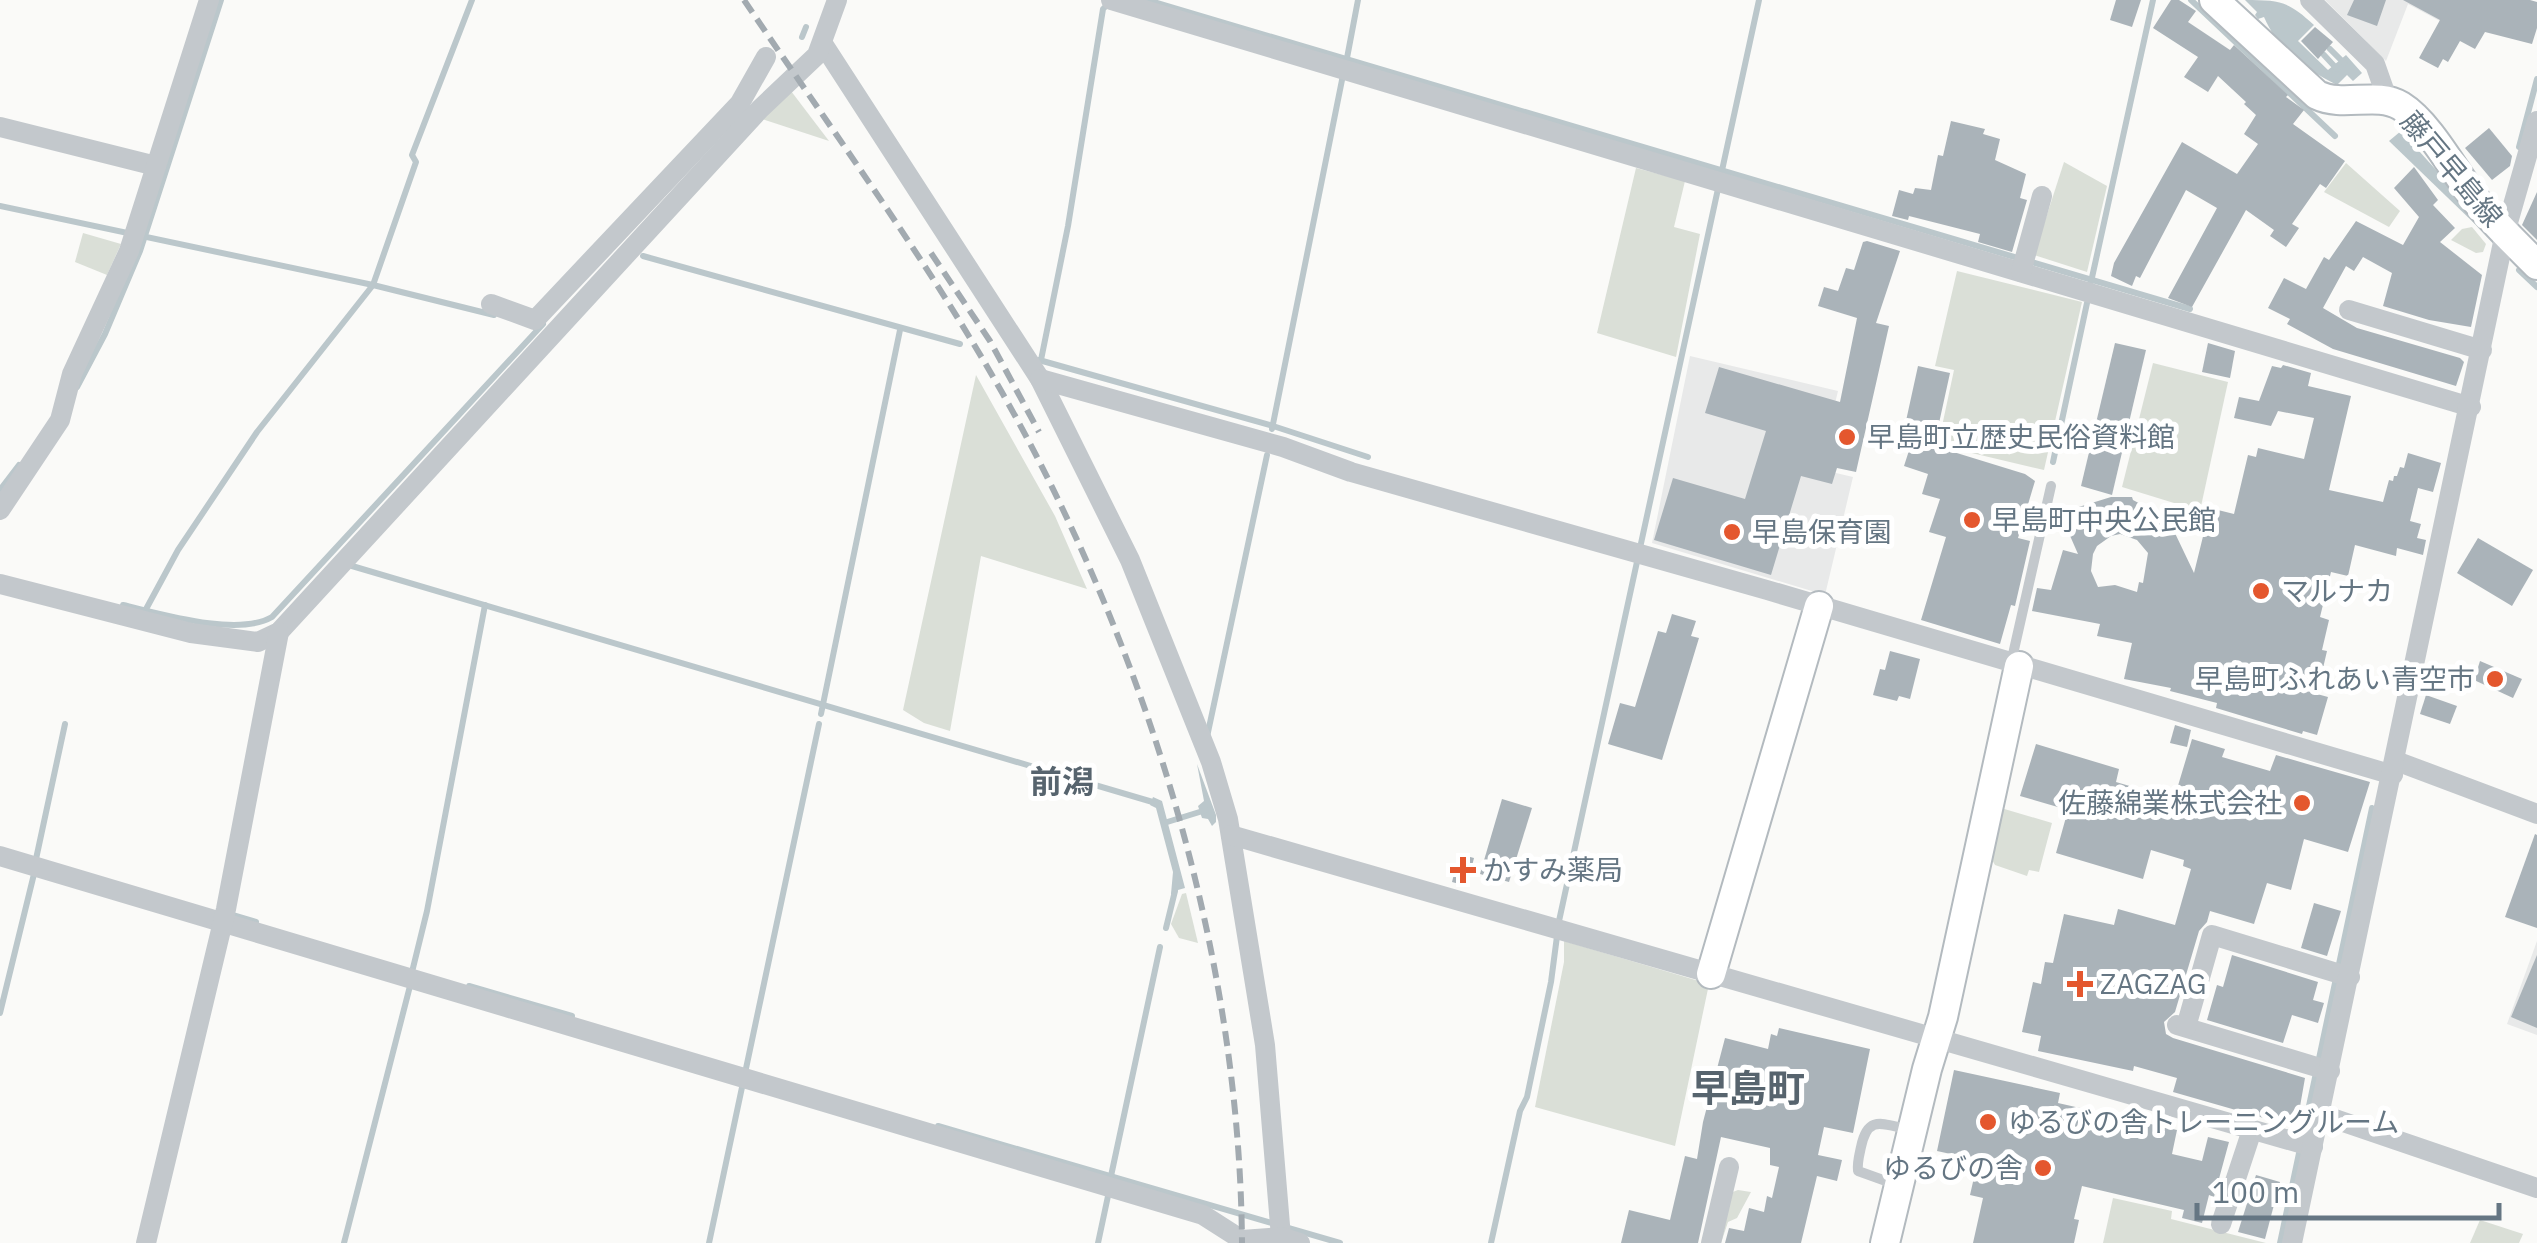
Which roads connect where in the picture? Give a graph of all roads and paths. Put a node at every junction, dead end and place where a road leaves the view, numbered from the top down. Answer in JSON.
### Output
{"nodes":[{"id":1,"x":209,"y":0,"type":"edge"},
{"id":2,"x":837,"y":0,"type":"edge"},
{"id":3,"x":2214,"y":0,"type":"edge"},
{"id":4,"x":2310,"y":0,"type":"edge"},
{"id":5,"x":1116,"y":2,"type":"edge"},
{"id":6,"x":823,"y":44,"type":"junction"},
{"id":7,"x":766,"y":57,"type":"dead end"},
{"id":8,"x":2388,"y":101,"type":"junction"},
{"id":9,"x":747,"y":109,"type":"junction"},
{"id":10,"x":2537,"y":121,"type":"edge"},
{"id":11,"x":0,"y":128,"type":"edge"},
{"id":12,"x":156,"y":166,"type":"junction"},
{"id":13,"x":2042,"y":196,"type":"dead end"},
{"id":14,"x":2505,"y":233,"type":"junction"},
{"id":15,"x":2024,"y":263,"type":"junction"},
{"id":16,"x":2537,"y":265,"type":"edge"},
{"id":17,"x":491,"y":304,"type":"dead end"},
{"id":18,"x":2348,"y":310,"type":"dead end"},
{"id":19,"x":548,"y":322,"type":"junction"},
{"id":20,"x":2482,"y":350,"type":"junction"},
{"id":21,"x":1040,"y":380,"type":"junction"},
{"id":22,"x":2471,"y":408,"type":"junction"},
{"id":23,"x":2051,"y":486,"type":"dead end"},
{"id":24,"x":0,"y":510,"type":"edge"},
{"id":25,"x":0,"y":584,"type":"edge"},
{"id":26,"x":1819,"y":606,"type":"junction"},
{"id":27,"x":279,"y":632,"type":"junction"},
{"id":28,"x":2015,"y":665,"type":"junction"},
{"id":29,"x":2394,"y":768,"type":"junction"},
{"id":30,"x":2537,"y":814,"type":"edge"},
{"id":31,"x":1229,"y":827,"type":"junction"},
{"id":32,"x":0,"y":856,"type":"edge"},
{"id":33,"x":224,"y":916,"type":"junction"},
{"id":34,"x":1711,"y":974,"type":"junction"},
{"id":35,"x":2342,"y":974,"type":"junction"},
{"id":36,"x":1936,"y":1040,"type":"junction"},
{"id":37,"x":2322,"y":1068,"type":"junction"},
{"id":38,"x":2320,"y":1114,"type":"junction"},
{"id":39,"x":1912,"y":1130,"type":"junction"},
{"id":40,"x":2252,"y":1130,"type":"junction"},
{"id":41,"x":2306,"y":1145,"type":"junction"},
{"id":42,"x":1729,"y":1167,"type":"dead end"},
{"id":43,"x":1898,"y":1185,"type":"junction"},
{"id":44,"x":2537,"y":1188,"type":"edge"},
{"id":45,"x":2221,"y":1224,"type":"dead end"},
{"id":46,"x":1286,"y":1231,"type":"edge"},
{"id":47,"x":146,"y":1243,"type":"edge"},
{"id":48,"x":1711,"y":1243,"type":"edge"},
{"id":49,"x":1885,"y":1243,"type":"edge"},
{"id":50,"x":2292,"y":1243,"type":"edge"}],
"edges":[{"from":1,"to":12,"type":"street"},
{"from":2,"to":6,"type":"street"},
{"from":3,"to":8,"type":"street","name":"藤戸早島線"},
{"from":4,"to":8,"type":"street"},
{"from":5,"to":15,"type":"street"},
{"from":6,"to":9,"type":"street"},
{"from":6,"to":21,"type":"street"},
{"from":7,"to":9,"type":"street"},
{"from":8,"to":14,"type":"street","name":"藤戸早島線"},
{"from":9,"to":19,"type":"street"},
{"from":10,"to":14,"type":"street"},
{"from":11,"to":12,"type":"street"},
{"from":12,"to":24,"type":"street"},
{"from":13,"to":15,"type":"street"},
{"from":14,"to":16,"type":"street","name":"藤戸早島線"},
{"from":14,"to":20,"type":"street"},
{"from":15,"to":22,"type":"street"},
{"from":17,"to":19,"type":"street"},
{"from":18,"to":20,"type":"street"},
{"from":19,"to":27,"type":"street"},
{"from":20,"to":22,"type":"street"},
{"from":21,"to":26,"type":"street"},
{"from":21,"to":31,"type":"street"},
{"from":22,"to":29,"type":"street"},
{"from":23,"to":28,"type":"lane"},
{"from":25,"to":27,"type":"street"},
{"from":26,"to":28,"type":"street"},
{"from":26,"to":34,"type":"street"},
{"from":27,"to":33,"type":"street"},
{"from":28,"to":29,"type":"street"},
{"from":28,"to":36,"type":"street"},
{"from":29,"to":30,"type":"street"},
{"from":29,"to":35,"type":"street"},
{"from":31,"to":34,"type":"street"},
{"from":31,"to":46,"type":"street"},
{"from":32,"to":33,"type":"street"},
{"from":33,"to":46,"type":"street"},
{"from":33,"to":47,"type":"street"},
{"from":34,"to":36,"type":"street"},
{"from":35,"to":37,"type":"street"},
{"from":35,"to":37,"type":"street"},
{"from":36,"to":39,"type":"street"},
{"from":36,"to":40,"type":"street"},
{"from":37,"to":38,"type":"street"},
{"from":38,"to":41,"type":"street"},
{"from":38,"to":44,"type":"street"},
{"from":39,"to":43,"type":"street"},
{"from":39,"to":43,"type":"lane"},
{"from":40,"to":41,"type":"street"},
{"from":40,"to":45,"type":"street"},
{"from":41,"to":50,"type":"street"},
{"from":42,"to":48,"type":"street"},
{"from":43,"to":49,"type":"street"}]}
